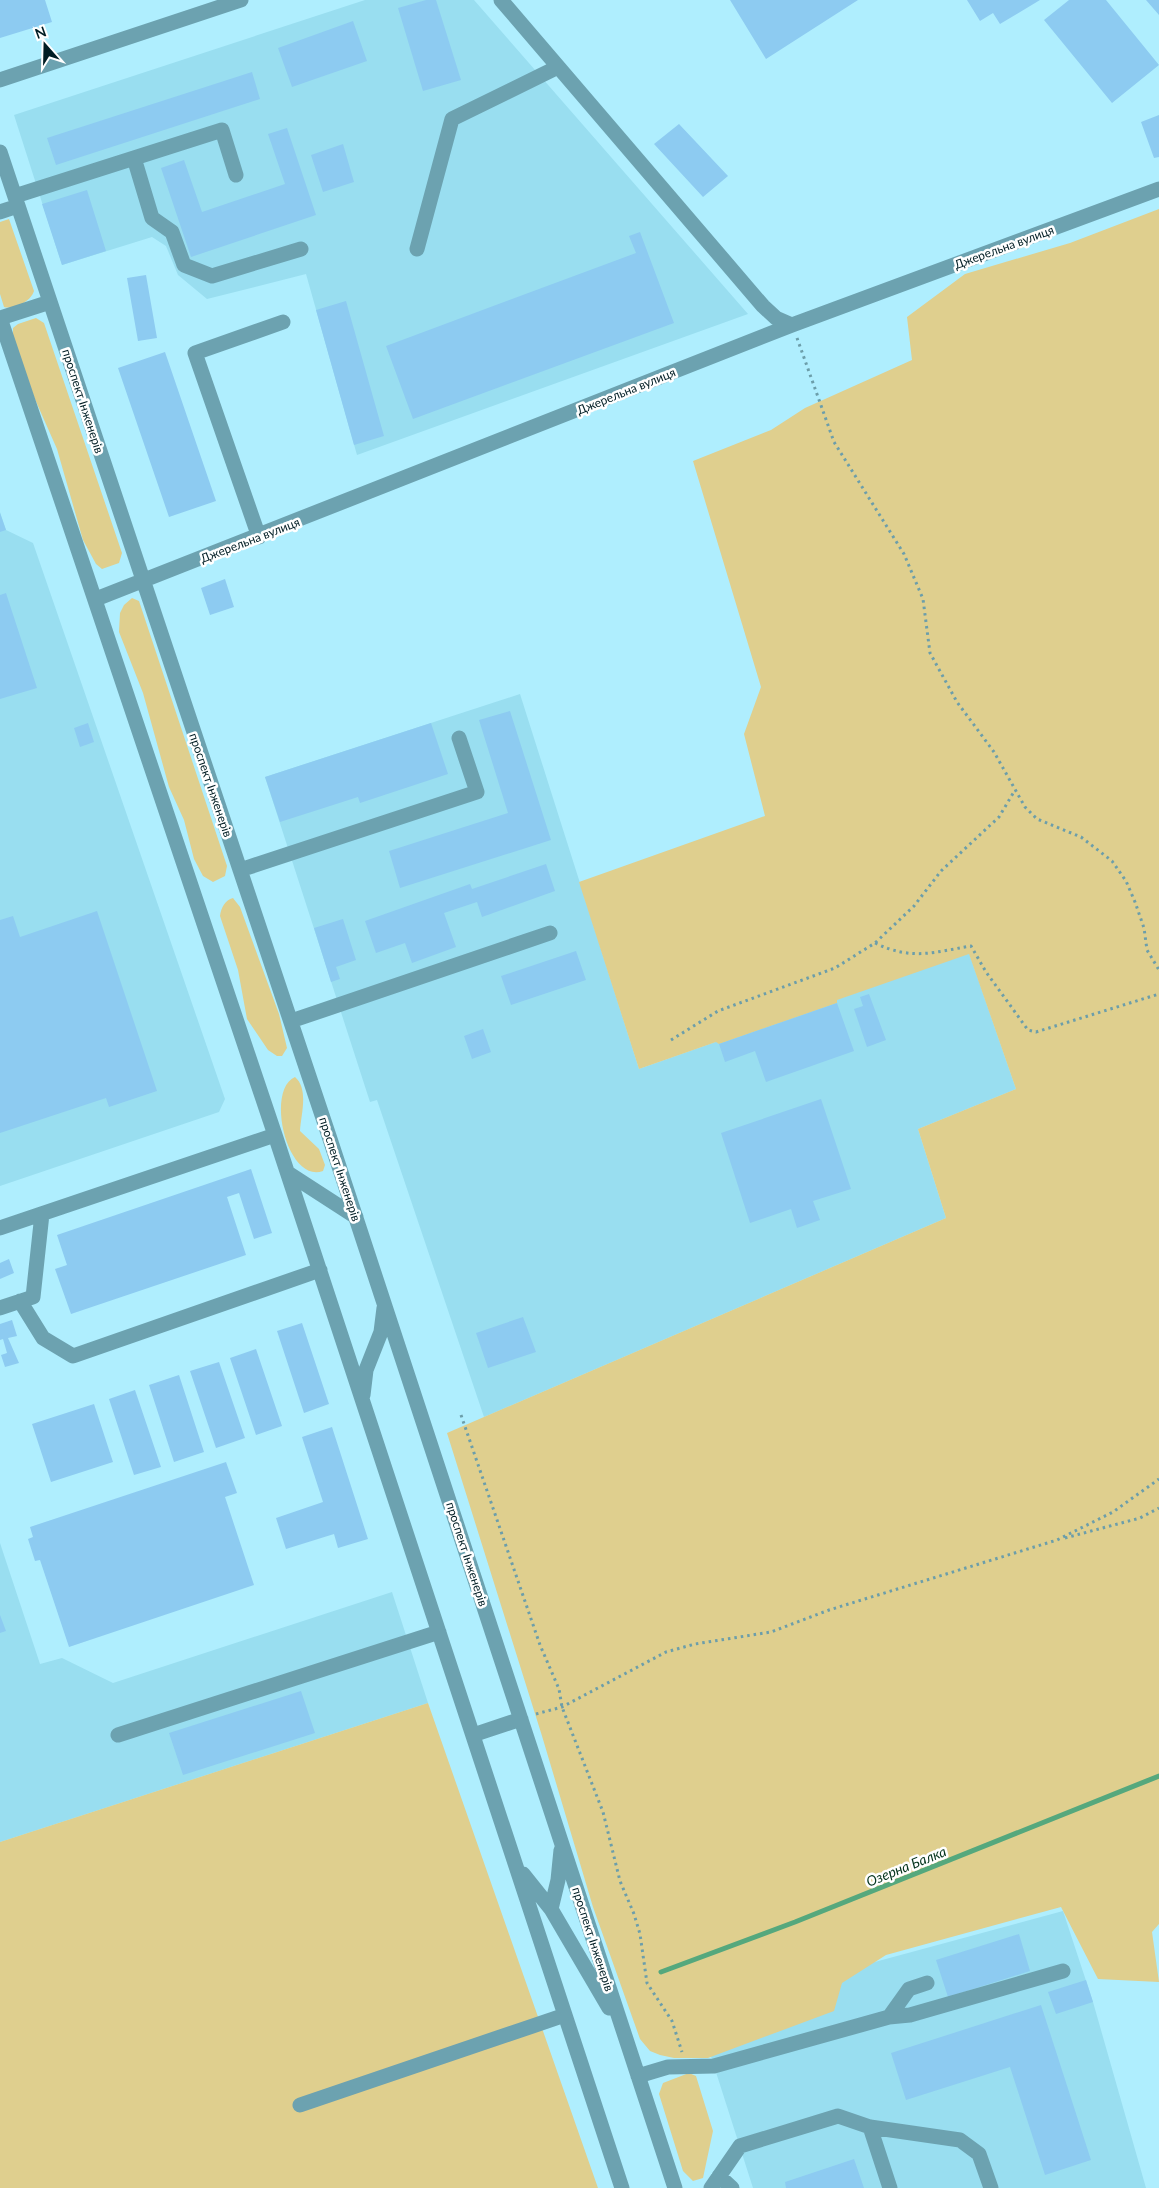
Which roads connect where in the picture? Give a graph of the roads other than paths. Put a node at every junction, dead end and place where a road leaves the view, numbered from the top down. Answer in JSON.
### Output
{"nodes":[{"id":1,"x":241,"y":0,"type":"edge"},
{"id":2,"x":501,"y":0,"type":"edge"},
{"id":3,"x":558,"y":67,"type":"junction"},
{"id":4,"x":0,"y":80,"type":"edge"},
{"id":5,"x":0,"y":152,"type":"edge"},
{"id":6,"x":134,"y":158,"type":"junction"},
{"id":7,"x":236,"y":174,"type":"dead end"},
{"id":8,"x":1159,"y":189,"type":"edge"},
{"id":9,"x":17,"y":201,"type":"junction"},
{"id":10,"x":0,"y":212,"type":"edge"},
{"id":11,"x":301,"y":249,"type":"dead end"},
{"id":12,"x":417,"y":249,"type":"dead end"},
{"id":13,"x":50,"y":302,"type":"junction"},
{"id":14,"x":0,"y":318,"type":"edge"},
{"id":15,"x":283,"y":322,"type":"dead end"},
{"id":16,"x":792,"y":326,"type":"junction"},
{"id":17,"x":259,"y":537,"type":"junction"},
{"id":18,"x":143,"y":582,"type":"junction"},
{"id":19,"x":96,"y":599,"type":"junction"},
{"id":20,"x":460,"y":738,"type":"dead end"},
{"id":21,"x":240,"y":870,"type":"junction"},
{"id":22,"x":550,"y":933,"type":"dead end"},
{"id":23,"x":291,"y":1021,"type":"junction"},
{"id":24,"x":276,"y":1135,"type":"junction"},
{"id":25,"x":288,"y":1173,"type":"junction"},
{"id":26,"x":42,"y":1214,"type":"junction"},
{"id":27,"x":356,"y":1217,"type":"junction"},
{"id":28,"x":0,"y":1228,"type":"edge"},
{"id":29,"x":320,"y":1270,"type":"junction"},
{"id":30,"x":20,"y":1301,"type":"junction"},
{"id":31,"x":385,"y":1304,"type":"junction"},
{"id":32,"x":0,"y":1308,"type":"edge"},
{"id":33,"x":362,"y":1398,"type":"junction"},
{"id":34,"x":439,"y":1632,"type":"junction"},
{"id":35,"x":521,"y":1718,"type":"junction"},
{"id":36,"x":118,"y":1735,"type":"dead end"},
{"id":37,"x":473,"y":1735,"type":"junction"},
{"id":38,"x":562,"y":1843,"type":"junction"},
{"id":39,"x":516,"y":1865,"type":"junction"},
{"id":40,"x":551,"y":1909,"type":"junction"},
{"id":41,"x":1063,"y":1971,"type":"dead end"},
{"id":42,"x":926,"y":1983,"type":"dead end"},
{"id":43,"x":565,"y":2015,"type":"junction"},
{"id":44,"x":889,"y":2017,"type":"junction"},
{"id":45,"x":624,"y":2033,"type":"junction"},
{"id":46,"x":638,"y":2076,"type":"junction"},
{"id":47,"x":300,"y":2105,"type":"dead end"},
{"id":48,"x":870,"y":2127,"type":"junction"},
{"id":49,"x":715,"y":2182,"type":"edge"},
{"id":50,"x":622,"y":2188,"type":"edge"},
{"id":51,"x":675,"y":2188,"type":"edge"},
{"id":52,"x":732,"y":2188,"type":"edge"},
{"id":53,"x":890,"y":2188,"type":"edge"},
{"id":54,"x":990,"y":2188,"type":"edge"}],
"edges":[{"from":1,"to":4,"type":"street"},
{"from":2,"to":3,"type":"street"},
{"from":3,"to":12,"type":"street"},
{"from":3,"to":16,"type":"street"},
{"from":5,"to":9,"type":"street","name":"проспект Інженерів"},
{"from":6,"to":7,"type":"street"},
{"from":6,"to":9,"type":"street"},
{"from":6,"to":11,"type":"street"},
{"from":8,"to":16,"type":"street","name":"Джерельна вулиця"},
{"from":9,"to":10,"type":"street"},
{"from":9,"to":13,"type":"street","name":"проспект Інженерів"},
{"from":13,"to":14,"type":"street"},
{"from":13,"to":18,"type":"street","name":"проспект Інженерів"},
{"from":14,"to":19,"type":"street"},
{"from":15,"to":17,"type":"street"},
{"from":16,"to":17,"type":"street","name":"Джерельна вулиця"},
{"from":17,"to":18,"type":"street","name":"Джерельна вулиця"},
{"from":18,"to":19,"type":"street","name":"Джерельна вулиця"},
{"from":18,"to":21,"type":"street","name":"проспект Інженерів"},
{"from":19,"to":24,"type":"street"},
{"from":20,"to":21,"type":"street"},
{"from":21,"to":23,"type":"street","name":"проспект Інженерів"},
{"from":22,"to":23,"type":"street"},
{"from":23,"to":27,"type":"street","name":"проспект Інженерів"},
{"from":24,"to":25,"type":"street"},
{"from":24,"to":26,"type":"street"},
{"from":25,"to":27,"type":"street"},
{"from":25,"to":29,"type":"street"},
{"from":26,"to":28,"type":"street"},
{"from":26,"to":30,"type":"street"},
{"from":27,"to":31,"type":"street","name":"проспект Інженерів"},
{"from":29,"to":30,"type":"street"},
{"from":29,"to":33,"type":"street"},
{"from":30,"to":32,"type":"street"},
{"from":31,"to":33,"type":"street"},
{"from":31,"to":35,"type":"street","name":"проспект Інженерів"},
{"from":33,"to":34,"type":"street"},
{"from":34,"to":36,"type":"street"},
{"from":34,"to":37,"type":"street"},
{"from":35,"to":37,"type":"street"},
{"from":35,"to":38,"type":"street","name":"проспект Інженерів"},
{"from":37,"to":39,"type":"street"},
{"from":38,"to":40,"type":"street"},
{"from":38,"to":45,"type":"street","name":"проспект Інженерів"},
{"from":39,"to":40,"type":"street"},
{"from":39,"to":43,"type":"street"},
{"from":40,"to":45,"type":"street"},
{"from":41,"to":44,"type":"street"},
{"from":42,"to":44,"type":"street"},
{"from":43,"to":47,"type":"street"},
{"from":43,"to":50,"type":"street"},
{"from":44,"to":46,"type":"street"},
{"from":45,"to":46,"type":"street","name":"проспект Інженерів"},
{"from":46,"to":51,"type":"street","name":"проспект Інженерів"},
{"from":48,"to":49,"type":"street"},
{"from":48,"to":53,"type":"street"},
{"from":48,"to":54,"type":"street"},
{"from":49,"to":52,"type":"street"}]}
